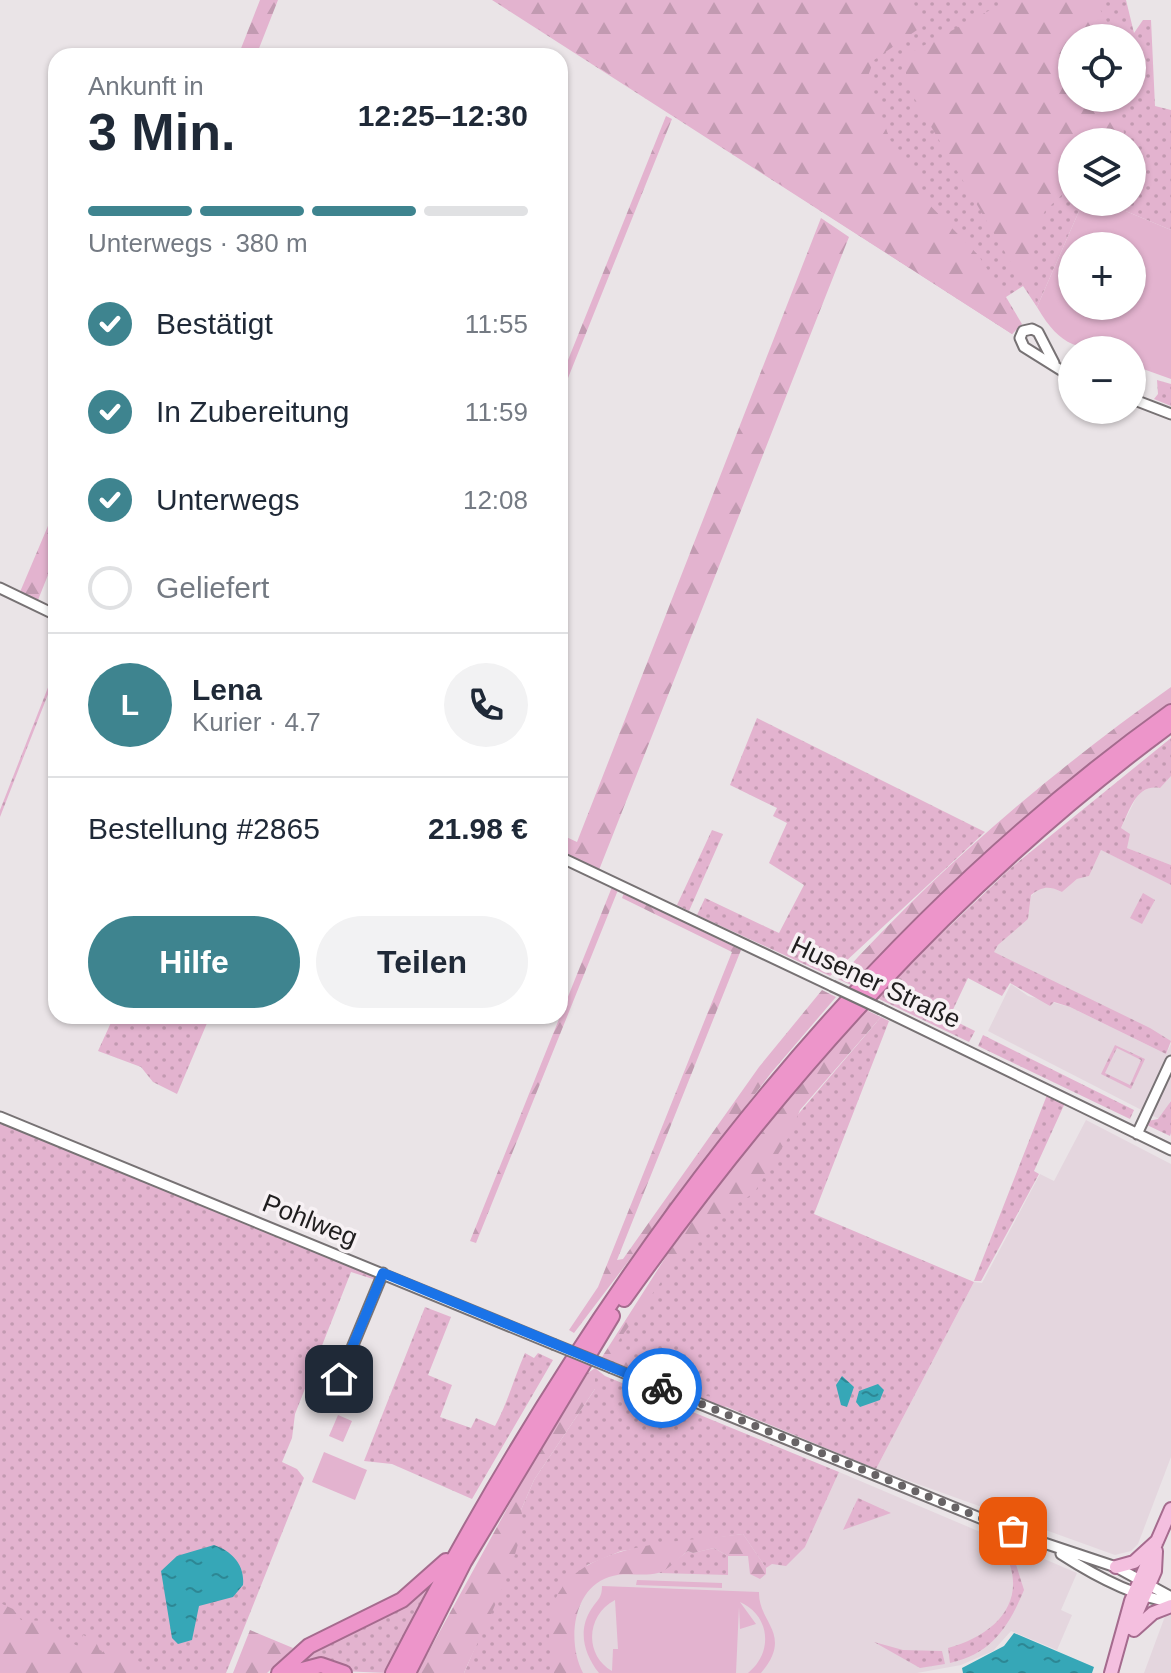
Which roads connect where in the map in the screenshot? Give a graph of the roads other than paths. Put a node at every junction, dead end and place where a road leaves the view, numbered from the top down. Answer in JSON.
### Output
{"nodes":[{"id":1,"x":1054,"y":363,"type":"dead end"},
{"id":2,"x":1058,"y":366,"type":"edge"},
{"id":3,"x":1146,"y":404,"type":"edge"},
{"id":4,"x":1171,"y":414,"type":"edge"},
{"id":5,"x":0,"y":588,"type":"edge"},
{"id":6,"x":48,"y":611,"type":"edge"},
{"id":7,"x":1171,"y":712,"type":"edge"},
{"id":8,"x":1171,"y":724,"type":"edge"},
{"id":9,"x":568,"y":861,"type":"edge"},
{"id":10,"x":1171,"y":1061,"type":"edge"},
{"id":11,"x":0,"y":1117,"type":"edge"},
{"id":12,"x":1137,"y":1134,"type":"junction"},
{"id":13,"x":1171,"y":1150,"type":"edge"},
{"id":14,"x":383,"y":1273,"type":"junction"},
{"id":15,"x":339,"y":1379,"type":"dead end"},
{"id":16,"x":1171,"y":1509,"type":"edge"},
{"id":17,"x":1161,"y":1536,"type":"junction"},
{"id":18,"x":1048,"y":1545,"type":"junction"},
{"id":19,"x":453,"y":1556,"type":"junction"},
{"id":20,"x":1116,"y":1567,"type":"junction"},
{"id":21,"x":1143,"y":1587,"type":"junction"},
{"id":22,"x":1171,"y":1602,"type":"edge"},
{"id":23,"x":1119,"y":1648,"type":"junction"},
{"id":24,"x":279,"y":1673,"type":"edge"},
{"id":25,"x":291,"y":1673,"type":"edge"},
{"id":26,"x":344,"y":1673,"type":"edge"},
{"id":27,"x":393,"y":1673,"type":"edge"},
{"id":28,"x":408,"y":1673,"type":"edge"},
{"id":29,"x":1111,"y":1673,"type":"edge"}],
"edges":[{"from":1,"to":2,"type":"street"},
{"from":3,"to":4,"type":"street"},
{"from":5,"to":6,"type":"street"},
{"from":7,"to":19,"type":"highway"},
{"from":8,"to":28,"type":"highway"},
{"from":9,"to":12,"type":"street","name":"Husener Straße","bridge":true},
{"from":10,"to":12,"type":"street"},
{"from":11,"to":14,"type":"street","name":"Pohlweg"},
{"from":12,"to":13,"type":"street","name":"Husener Straße"},
{"from":14,"to":15,"type":"street"},
{"from":14,"to":18,"type":"street","name":"Pohlweg","bridge":true},
{"from":16,"to":17,"type":"main road"},
{"from":17,"to":20,"type":"main road"},
{"from":17,"to":21,"type":"main road"},
{"from":18,"to":20,"type":"street","name":"Pohlweg"},
{"from":18,"to":21,"type":"street","name":"Pohlweg"},
{"from":19,"to":24,"type":"highway"},
{"from":19,"to":27,"type":"highway"},
{"from":20,"to":21,"type":"street","name":"Pohlweg"},
{"from":21,"to":22,"type":"street","name":"Pohlweg"},
{"from":21,"to":23,"type":"main road"},
{"from":22,"to":23,"type":"main road"},
{"from":23,"to":29,"type":"main road"},
{"from":25,"to":26,"type":"highway"}]}
